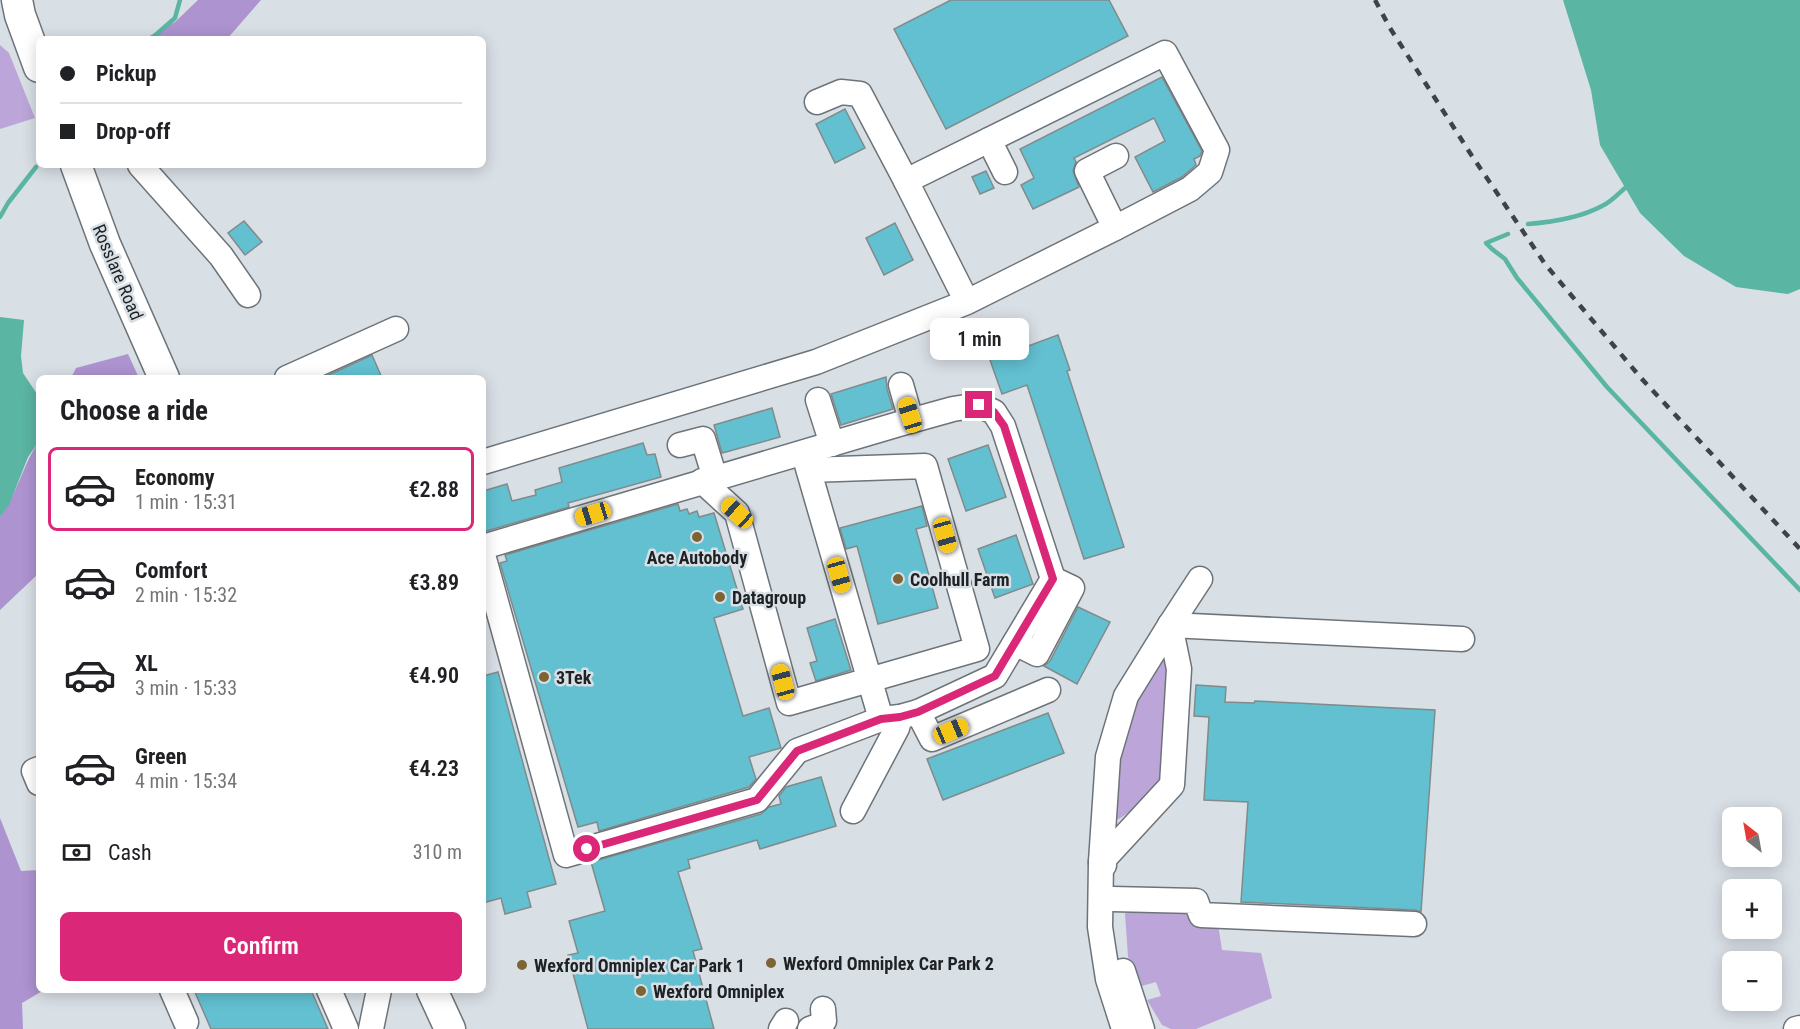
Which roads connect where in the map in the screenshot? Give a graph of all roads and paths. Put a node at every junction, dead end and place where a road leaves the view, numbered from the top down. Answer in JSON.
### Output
{"nodes":[{"id":1,"x":17,"y":0,"type":"edge"},
{"id":2,"x":36,"y":59,"type":"edge"},
{"id":3,"x":817,"y":102,"type":"dead end"},
{"id":4,"x":989,"y":140,"type":"junction"},
{"id":5,"x":1116,"y":156,"type":"dead end"},
{"id":6,"x":77,"y":168,"type":"edge"},
{"id":7,"x":143,"y":168,"type":"edge"},
{"id":8,"x":1005,"y":172,"type":"dead end"},
{"id":9,"x":906,"y":181,"type":"junction"},
{"id":10,"x":1115,"y":228,"type":"junction"},
{"id":11,"x":248,"y":295,"type":"dead end"},
{"id":12,"x":967,"y":302,"type":"junction"},
{"id":13,"x":396,"y":329,"type":"dead end"},
{"id":14,"x":297,"y":374,"type":"edge"},
{"id":15,"x":163,"y":375,"type":"edge"},
{"id":16,"x":901,"y":385,"type":"dead end"},
{"id":17,"x":818,"y":400,"type":"dead end"},
{"id":18,"x":911,"y":420,"type":"junction"},
{"id":19,"x":832,"y":444,"type":"junction"},
{"id":20,"x":680,"y":445,"type":"dead end"},
{"id":21,"x":486,"y":461,"type":"edge"},
{"id":22,"x":806,"y":462,"type":"junction"},
{"id":23,"x":708,"y":479,"type":"junction"},
{"id":24,"x":486,"y":546,"type":"edge"},
{"id":25,"x":486,"y":566,"type":"edge"},
{"id":26,"x":1200,"y":579,"type":"dead end"},
{"id":27,"x":1170,"y":625,"type":"junction"},
{"id":28,"x":1462,"y":639,"type":"dead end"},
{"id":29,"x":869,"y":680,"type":"junction"},
{"id":30,"x":1048,"y":690,"type":"dead end"},
{"id":31,"x":900,"y":716,"type":"junction"},
{"id":32,"x":853,"y":811,"type":"dead end"},
{"id":33,"x":1101,"y":862,"type":"junction"},
{"id":34,"x":1112,"y":899,"type":"junction"},
{"id":35,"x":1414,"y":924,"type":"dead end"},
{"id":36,"x":172,"y":993,"type":"edge"},
{"id":37,"x":330,"y":993,"type":"edge"},
{"id":38,"x":378,"y":993,"type":"edge"},
{"id":39,"x":433,"y":993,"type":"edge"},
{"id":40,"x":823,"y":1009,"type":"dead end"},
{"id":41,"x":186,"y":1023,"type":"dead end"},
{"id":42,"x":346,"y":1029,"type":"edge"},
{"id":43,"x":371,"y":1029,"type":"edge"},
{"id":44,"x":450,"y":1029,"type":"edge"},
{"id":45,"x":810,"y":1029,"type":"edge"},
{"id":46,"x":1124,"y":1029,"type":"edge"},
{"id":47,"x":1142,"y":1029,"type":"edge"}],
"edges":[{"from":1,"to":2,"type":"main road"},
{"from":3,"to":9,"type":"street"},
{"from":4,"to":8,"type":"street"},
{"from":4,"to":9,"type":"street"},
{"from":4,"to":10,"type":"street"},
{"from":5,"to":10,"type":"street"},
{"from":6,"to":15,"type":"main road","name":"Rosslare Road"},
{"from":7,"to":11,"type":"street"},
{"from":9,"to":12,"type":"street"},
{"from":10,"to":12,"type":"street"},
{"from":12,"to":21,"type":"street"},
{"from":13,"to":14,"type":"street"},
{"from":16,"to":18,"type":"street"},
{"from":17,"to":19,"type":"street"},
{"from":18,"to":19,"type":"street"},
{"from":18,"to":31,"type":"street"},
{"from":19,"to":22,"type":"street"},
{"from":20,"to":23,"type":"street"},
{"from":22,"to":23,"type":"street"},
{"from":22,"to":29,"type":"street"},
{"from":22,"to":29,"type":"street"},
{"from":23,"to":24,"type":"street"},
{"from":23,"to":29,"type":"street"},
{"from":25,"to":31,"type":"street"},
{"from":26,"to":27,"type":"street"},
{"from":27,"to":28,"type":"street"},
{"from":27,"to":33,"type":"street"},
{"from":27,"to":33,"type":"street"},
{"from":29,"to":31,"type":"street"},
{"from":30,"to":31,"type":"street"},
{"from":31,"to":32,"type":"street"},
{"from":33,"to":34,"type":"street"},
{"from":33,"to":46,"type":"street"},
{"from":34,"to":35,"type":"street"},
{"from":34,"to":47,"type":"street"},
{"from":36,"to":41,"type":"street"},
{"from":37,"to":42,"type":"street"},
{"from":38,"to":43,"type":"street"},
{"from":39,"to":44,"type":"main road"},
{"from":40,"to":45,"type":"street"}]}
